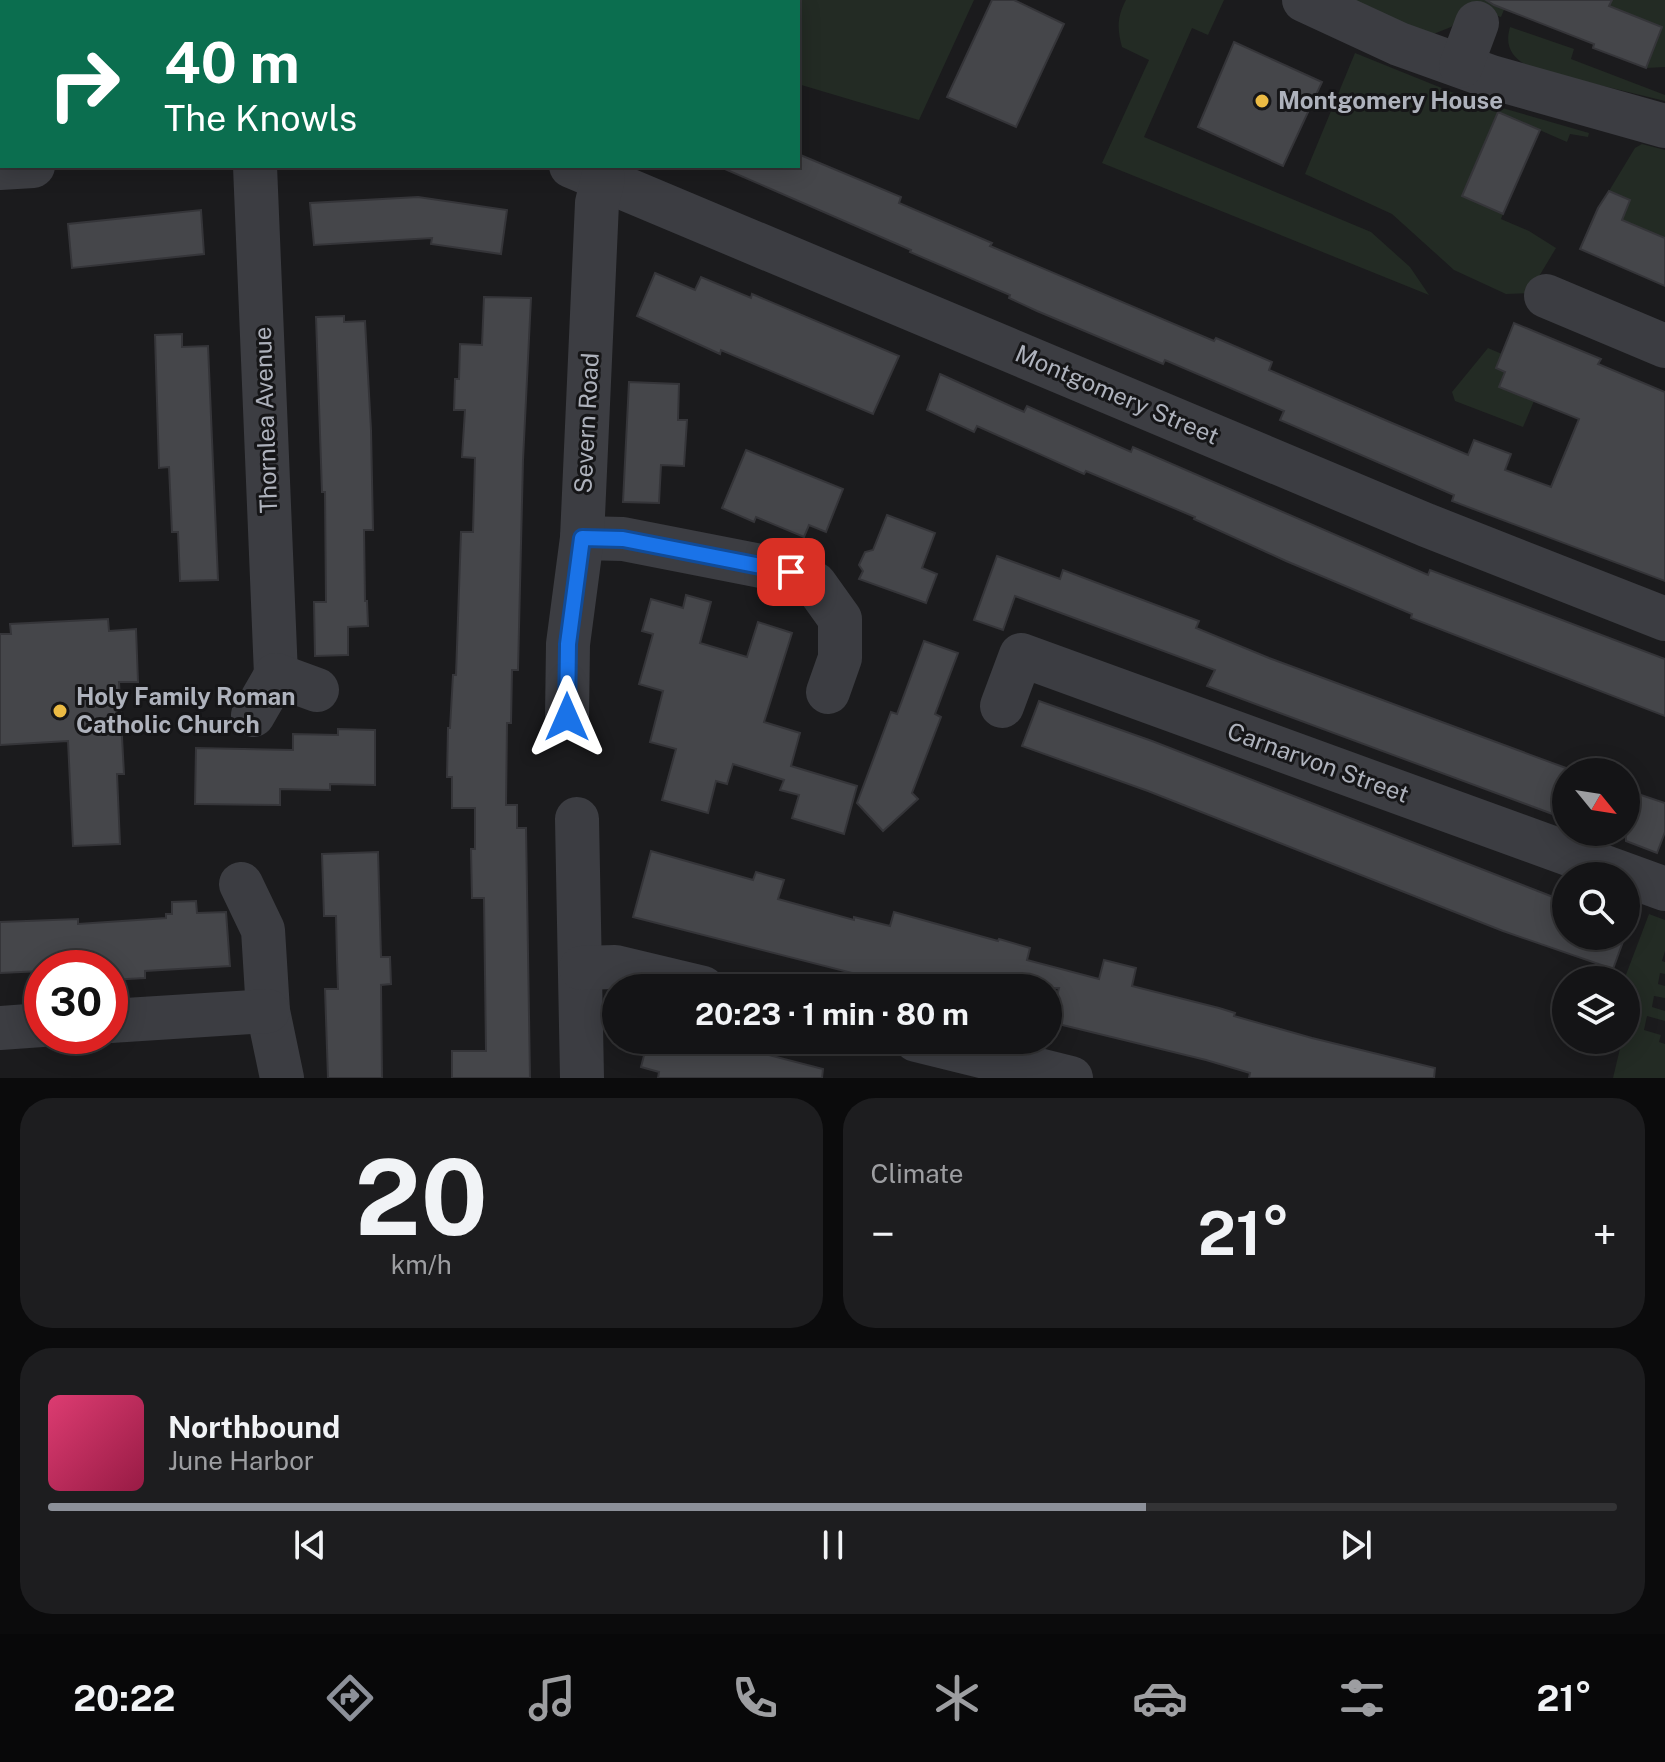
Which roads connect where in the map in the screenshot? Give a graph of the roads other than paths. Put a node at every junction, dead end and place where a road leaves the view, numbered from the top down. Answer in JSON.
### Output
{"nodes":[{"id":1,"x":1304,"y":0,"type":"edge"},
{"id":2,"x":1477,"y":23,"type":"dead end"},
{"id":3,"x":1461,"y":66,"type":"junction"},
{"id":4,"x":1665,"y":126,"type":"edge"},
{"id":5,"x":255,"y":168,"type":"edge"},
{"id":6,"x":587,"y":172,"type":"edge"},
{"id":7,"x":1546,"y":296,"type":"dead end"},
{"id":8,"x":1665,"y":346,"type":"edge"},
{"id":9,"x":582,"y":538,"type":"junction"},
{"id":10,"x":1665,"y":619,"type":"edge"},
{"id":11,"x":276,"y":675,"type":"junction"},
{"id":12,"x":317,"y":690,"type":"dead end"},
{"id":13,"x":828,"y":692,"type":"dead end"},
{"id":14,"x":1002,"y":706,"type":"dead end"},
{"id":15,"x":253,"y":715,"type":"dead end"},
{"id":16,"x":567,"y":717,"type":"dead end"},
{"id":17,"x":577,"y":819,"type":"dead end"},
{"id":18,"x":241,"y":884,"type":"dead end"},
{"id":19,"x":1665,"y":889,"type":"edge"},
{"id":20,"x":581,"y":968,"type":"junction"},
{"id":21,"x":644,"y":974,"type":"edge"},
{"id":22,"x":268,"y":1011,"type":"junction"},
{"id":23,"x":128,"y":1020,"type":"edge"},
{"id":24,"x":24,"y":1026,"type":"edge"},
{"id":25,"x":0,"y":1028,"type":"edge"},
{"id":26,"x":973,"y":1054,"type":"edge"},
{"id":27,"x":282,"y":1078,"type":"edge"},
{"id":28,"x":582,"y":1078,"type":"edge"},
{"id":29,"x":1071,"y":1078,"type":"edge"}],
"edges":[{"from":1,"to":3,"type":"street"},
{"from":2,"to":3,"type":"street"},
{"from":3,"to":4,"type":"street"},
{"from":5,"to":11,"type":"street","name":"Thornlea Avenue"},
{"from":6,"to":9,"type":"street","name":"Severn Road"},
{"from":6,"to":10,"type":"street","name":"Montgomery Street"},
{"from":7,"to":8,"type":"street"},
{"from":9,"to":13,"type":"street"},
{"from":9,"to":16,"type":"street","name":"Severn Road"},
{"from":11,"to":12,"type":"street"},
{"from":11,"to":15,"type":"street"},
{"from":14,"to":19,"type":"street","name":"Carnarvon Street"},
{"from":17,"to":20,"type":"street"},
{"from":18,"to":22,"type":"street"},
{"from":20,"to":21,"type":"street"},
{"from":20,"to":28,"type":"street"},
{"from":22,"to":23,"type":"street"},
{"from":22,"to":27,"type":"street"},
{"from":24,"to":25,"type":"street"},
{"from":26,"to":29,"type":"street"}]}
